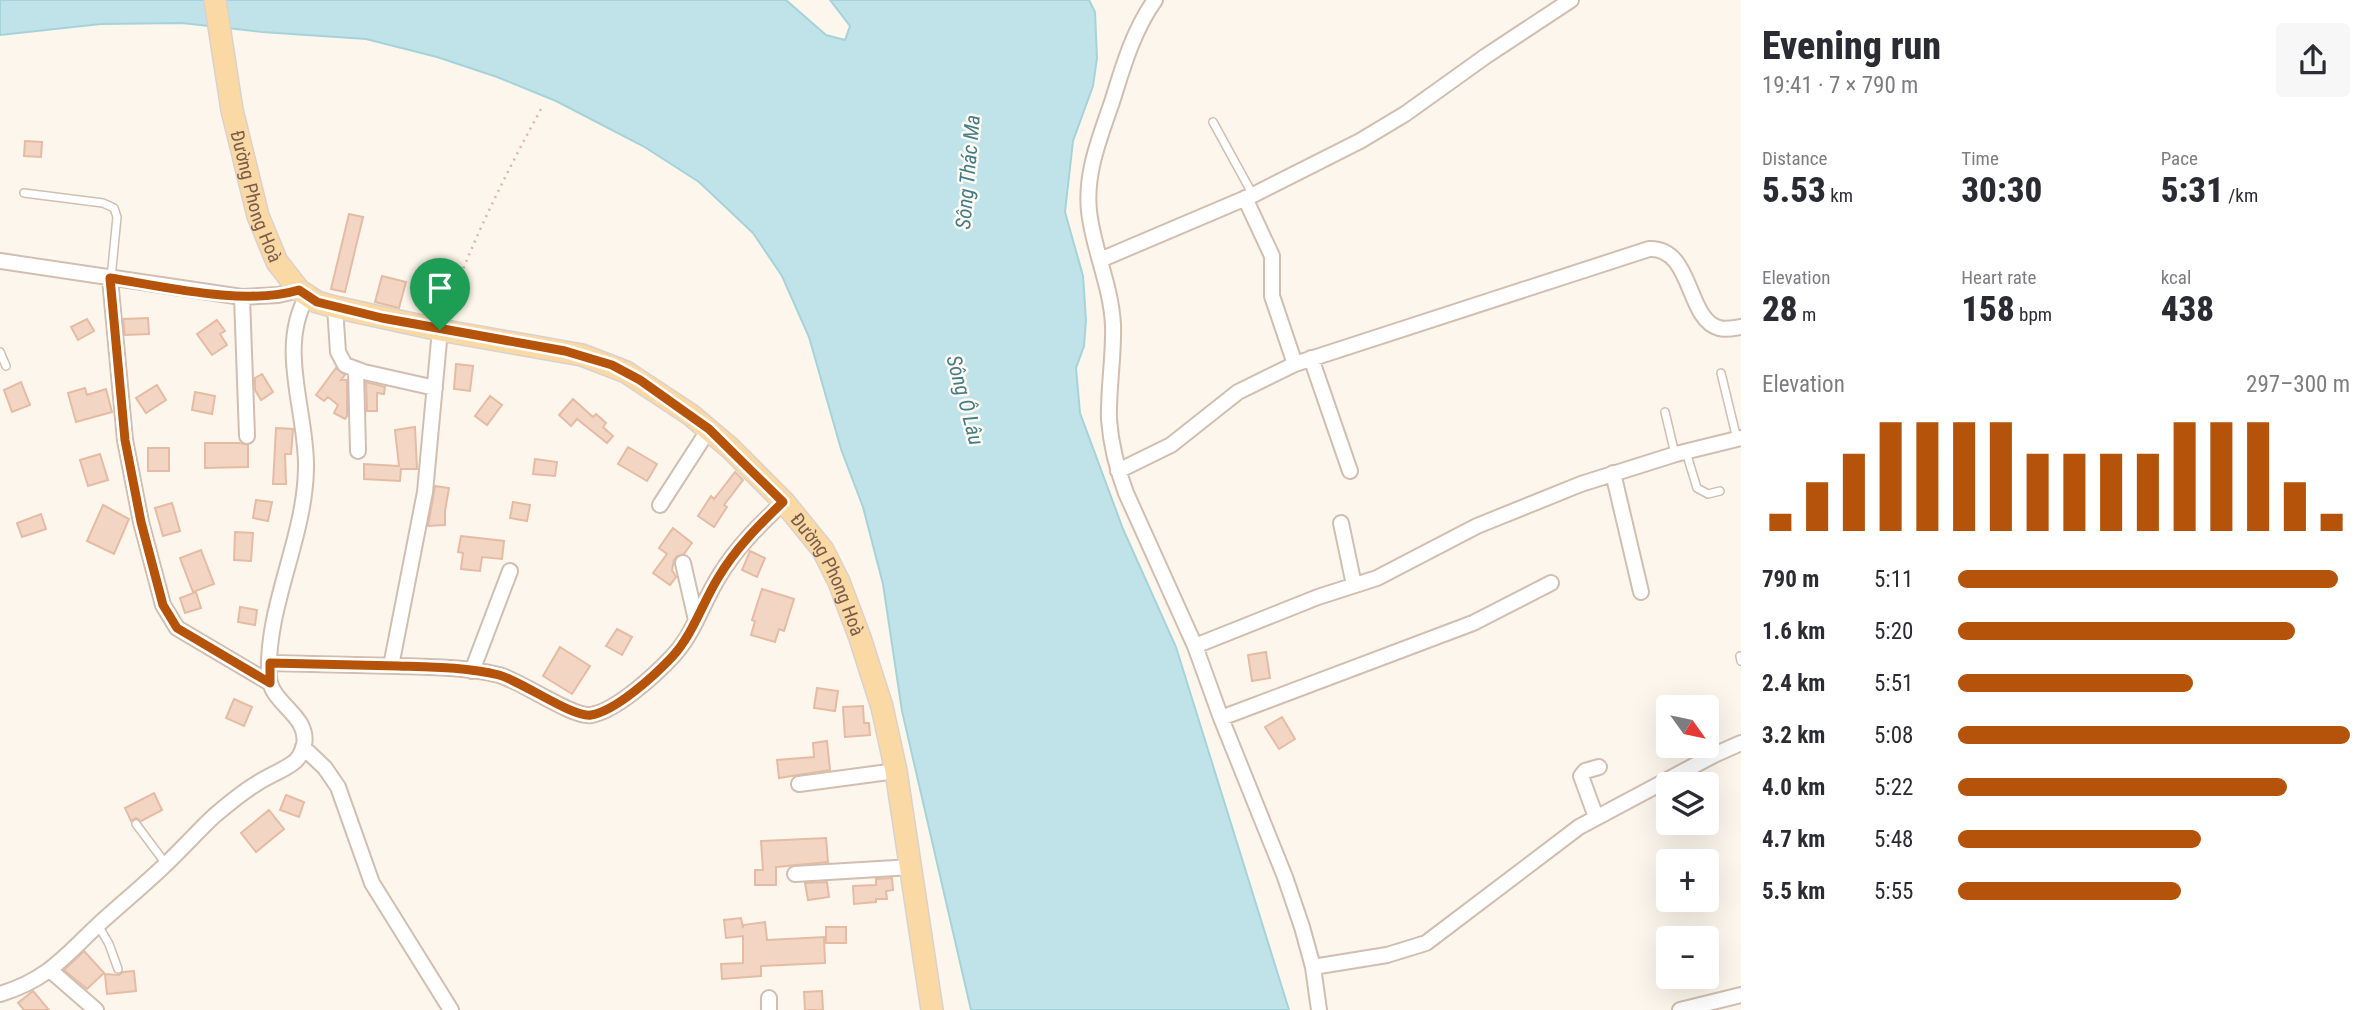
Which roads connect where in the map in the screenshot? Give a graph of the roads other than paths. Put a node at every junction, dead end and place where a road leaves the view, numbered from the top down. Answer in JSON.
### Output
{"nodes":[{"id":1,"x":215,"y":0,"type":"edge"},
{"id":2,"x":1155,"y":0,"type":"edge"},
{"id":3,"x":1540,"y":0,"type":"edge"},
{"id":4,"x":1570,"y":0,"type":"edge"},
{"id":5,"x":1551,"y":12,"type":"junction"},
{"id":6,"x":1213,"y":122,"type":"dead end"},
{"id":7,"x":24,"y":192,"type":"dead end"},
{"id":8,"x":1249,"y":196,"type":"junction"},
{"id":9,"x":1101,"y":260,"type":"junction"},
{"id":10,"x":0,"y":261,"type":"edge"},
{"id":11,"x":110,"y":278,"type":"junction"},
{"id":12,"x":303,"y":293,"type":"junction"},
{"id":13,"x":242,"y":297,"type":"junction"},
{"id":14,"x":335,"y":307,"type":"junction"},
{"id":15,"x":1741,"y":327,"type":"edge"},
{"id":16,"x":440,"y":330,"type":"junction"},
{"id":17,"x":0,"y":352,"type":"edge"},
{"id":18,"x":1311,"y":358,"type":"junction"},
{"id":19,"x":1295,"y":364,"type":"junction"},
{"id":20,"x":6,"y":366,"type":"dead end"},
{"id":21,"x":356,"y":370,"type":"junction"},
{"id":22,"x":1721,"y":373,"type":"dead end"},
{"id":23,"x":435,"y":388,"type":"junction"},
{"id":24,"x":1665,"y":412,"type":"dead end"},
{"id":25,"x":709,"y":429,"type":"junction"},
{"id":26,"x":247,"y":436,"type":"dead end"},
{"id":27,"x":1739,"y":438,"type":"edge"},
{"id":28,"x":358,"y":451,"type":"dead end"},
{"id":29,"x":1681,"y":453,"type":"junction"},
{"id":30,"x":1118,"y":471,"type":"junction"},
{"id":31,"x":1350,"y":471,"type":"dead end"},
{"id":32,"x":1613,"y":473,"type":"junction"},
{"id":33,"x":1720,"y":491,"type":"dead end"},
{"id":34,"x":783,"y":502,"type":"junction"},
{"id":35,"x":660,"y":505,"type":"dead end"},
{"id":36,"x":1341,"y":523,"type":"dead end"},
{"id":37,"x":683,"y":563,"type":"dead end"},
{"id":38,"x":510,"y":571,"type":"dead end"},
{"id":39,"x":1551,"y":583,"type":"dead end"},
{"id":40,"x":1354,"y":585,"type":"junction"},
{"id":41,"x":1641,"y":592,"type":"dead end"},
{"id":42,"x":696,"y":620,"type":"junction"},
{"id":43,"x":1195,"y":646,"type":"junction"},
{"id":44,"x":270,"y":663,"type":"junction"},
{"id":45,"x":391,"y":666,"type":"junction"},
{"id":46,"x":472,"y":671,"type":"junction"},
{"id":47,"x":270,"y":683,"type":"junction"},
{"id":48,"x":1221,"y":718,"type":"junction"},
{"id":49,"x":1741,"y":743,"type":"edge"},
{"id":50,"x":303,"y":747,"type":"junction"},
{"id":51,"x":1599,"y":767,"type":"dead end"},
{"id":52,"x":896,"y":771,"type":"junction"},
{"id":53,"x":799,"y":784,"type":"dead end"},
{"id":54,"x":1596,"y":817,"type":"junction"},
{"id":55,"x":136,"y":824,"type":"dead end"},
{"id":56,"x":166,"y":864,"type":"junction"},
{"id":57,"x":912,"y":867,"type":"junction"},
{"id":58,"x":795,"y":874,"type":"dead end"},
{"id":59,"x":98,"y":925,"type":"junction"},
{"id":60,"x":1312,"y":967,"type":"junction"},
{"id":61,"x":118,"y":969,"type":"dead end"},
{"id":62,"x":51,"y":971,"type":"junction"},
{"id":63,"x":0,"y":994,"type":"edge"},
{"id":64,"x":1741,"y":995,"type":"edge"},
{"id":65,"x":96,"y":1010,"type":"edge"},
{"id":66,"x":452,"y":1010,"type":"edge"},
{"id":67,"x":932,"y":1010,"type":"edge"},
{"id":68,"x":1319,"y":1010,"type":"edge"},
{"id":69,"x":1680,"y":1010,"type":"edge"}],
"edges":[{"from":1,"to":12,"type":"main road","name":"Đường Phong Hoà"},
{"from":2,"to":9,"type":"street"},
{"from":3,"to":5,"type":"street"},
{"from":4,"to":5,"type":"street"},
{"from":5,"to":8,"type":"street"},
{"from":6,"to":8,"type":"lane"},
{"from":7,"to":11,"type":"lane"},
{"from":8,"to":9,"type":"street"},
{"from":8,"to":19,"type":"street"},
{"from":9,"to":30,"type":"street"},
{"from":10,"to":11,"type":"street"},
{"from":11,"to":13,"type":"street"},
{"from":11,"to":47,"type":"street"},
{"from":12,"to":13,"type":"street"},
{"from":12,"to":14,"type":"main road","name":"Đường Phong Hoà"},
{"from":12,"to":44,"type":"street"},
{"from":13,"to":26,"type":"street"},
{"from":14,"to":16,"type":"main road","name":"Đường Phong Hoà"},
{"from":14,"to":21,"type":"street"},
{"from":15,"to":18,"type":"street"},
{"from":16,"to":23,"type":"street"},
{"from":16,"to":25,"type":"main road","name":"Đường Phong Hoà"},
{"from":17,"to":20,"type":"lane"},
{"from":18,"to":19,"type":"street"},
{"from":18,"to":31,"type":"street"},
{"from":19,"to":30,"type":"street"},
{"from":21,"to":23,"type":"street"},
{"from":21,"to":28,"type":"street"},
{"from":22,"to":27,"type":"lane"},
{"from":23,"to":45,"type":"street"},
{"from":24,"to":29,"type":"lane"},
{"from":25,"to":34,"type":"main road","name":"Đường Phong Hoà"},
{"from":25,"to":35,"type":"street"},
{"from":27,"to":29,"type":"street"},
{"from":29,"to":32,"type":"street"},
{"from":29,"to":33,"type":"lane"},
{"from":30,"to":43,"type":"street"},
{"from":32,"to":40,"type":"street"},
{"from":32,"to":41,"type":"street"},
{"from":34,"to":42,"type":"street"},
{"from":34,"to":52,"type":"main road","name":"Đường Phong Hoà"},
{"from":36,"to":40,"type":"street"},
{"from":37,"to":42,"type":"street"},
{"from":38,"to":46,"type":"street"},
{"from":39,"to":48,"type":"street"},
{"from":40,"to":43,"type":"street"},
{"from":42,"to":46,"type":"street"},
{"from":43,"to":48,"type":"street"},
{"from":44,"to":45,"type":"street"},
{"from":44,"to":47,"type":"street"},
{"from":45,"to":46,"type":"street"},
{"from":47,"to":50,"type":"street"},
{"from":48,"to":60,"type":"street"},
{"from":49,"to":54,"type":"street"},
{"from":50,"to":56,"type":"street"},
{"from":50,"to":66,"type":"street"},
{"from":51,"to":54,"type":"street"},
{"from":52,"to":53,"type":"street"},
{"from":52,"to":57,"type":"main road","name":"Đường Phong Hoà"},
{"from":54,"to":60,"type":"street"},
{"from":55,"to":56,"type":"lane"},
{"from":56,"to":59,"type":"street"},
{"from":57,"to":58,"type":"street"},
{"from":57,"to":67,"type":"main road","name":"Đường Phong Hoà"},
{"from":59,"to":61,"type":"lane"},
{"from":59,"to":62,"type":"street"},
{"from":60,"to":68,"type":"street"},
{"from":62,"to":63,"type":"street"},
{"from":62,"to":65,"type":"street"},
{"from":64,"to":69,"type":"street"}]}
